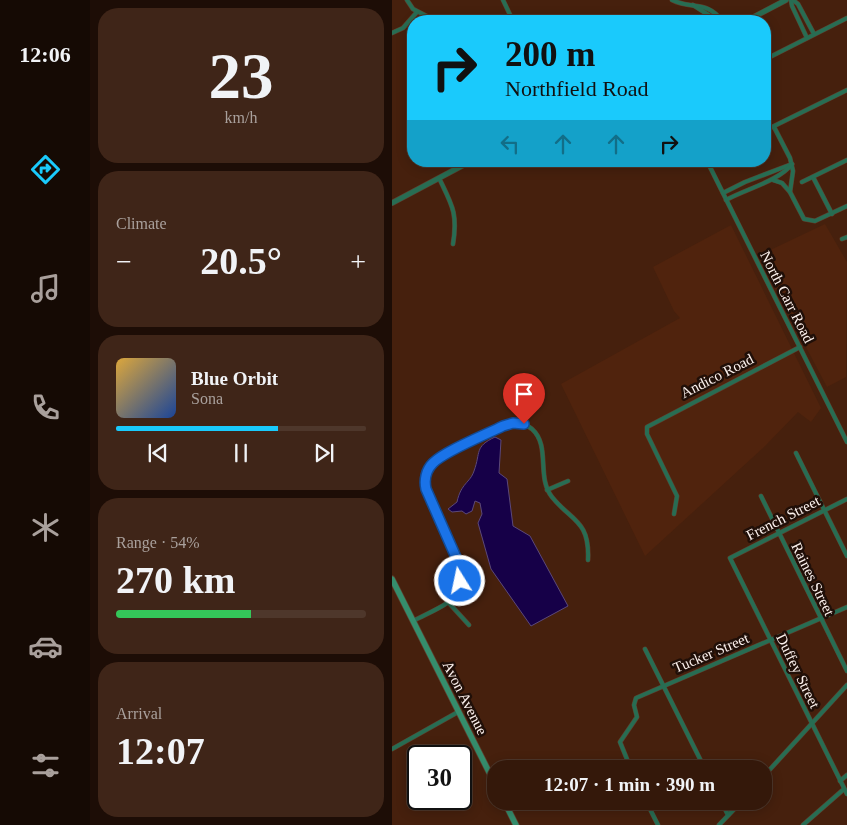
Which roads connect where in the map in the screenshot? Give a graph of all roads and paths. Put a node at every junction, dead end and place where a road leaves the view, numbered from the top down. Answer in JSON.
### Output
{"nodes":[{"id":1,"x":407,"y":0,"type":"edge"},
{"id":2,"x":503,"y":0,"type":"edge"},
{"id":3,"x":672,"y":0,"type":"edge"},
{"id":4,"x":786,"y":0,"type":"edge"},
{"id":5,"x":792,"y":0,"type":"edge"},
{"id":6,"x":693,"y":5,"type":"junction"},
{"id":7,"x":417,"y":12,"type":"junction"},
{"id":8,"x":414,"y":15,"type":"edge"},
{"id":9,"x":423,"y":15,"type":"edge"},
{"id":10,"x":510,"y":15,"type":"edge"},
{"id":11,"x":708,"y":15,"type":"edge"},
{"id":12,"x":717,"y":15,"type":"edge"},
{"id":13,"x":757,"y":15,"type":"edge"},
{"id":14,"x":846,"y":18,"type":"edge"},
{"id":15,"x":407,"y":23,"type":"edge"},
{"id":16,"x":392,"y":33,"type":"edge"},
{"id":17,"x":814,"y":34,"type":"junction"},
{"id":18,"x":808,"y":38,"type":"junction"},
{"id":19,"x":771,"y":56,"type":"edge"},
{"id":20,"x":846,"y":90,"type":"edge"},
{"id":21,"x":774,"y":127,"type":"junction"},
{"id":22,"x":771,"y":128,"type":"edge"},
{"id":23,"x":846,"y":160,"type":"edge"},
{"id":24,"x":792,"y":164,"type":"junction"},
{"id":25,"x":460,"y":167,"type":"edge"},
{"id":26,"x":710,"y":167,"type":"edge"},
{"id":27,"x":813,"y":177,"type":"junction"},
{"id":28,"x":439,"y":178,"type":"junction"},
{"id":29,"x":773,"y":180,"type":"junction"},
{"id":30,"x":802,"y":182,"type":"dead end"},
{"id":31,"x":790,"y":192,"type":"junction"},
{"id":32,"x":723,"y":193,"type":"junction"},
{"id":33,"x":726,"y":200,"type":"junction"},
{"id":34,"x":392,"y":204,"type":"edge"},
{"id":35,"x":846,"y":206,"type":"edge"},
{"id":36,"x":832,"y":214,"type":"junction"},
{"id":37,"x":453,"y":244,"type":"dead end"},
{"id":38,"x":800,"y":347,"type":"junction"},
{"id":39,"x":846,"y":442,"type":"edge"},
{"id":40,"x":796,"y":453,"type":"dead end"},
{"id":41,"x":568,"y":481,"type":"dead end"},
{"id":42,"x":547,"y":490,"type":"junction"},
{"id":43,"x":761,"y":496,"type":"dead end"},
{"id":44,"x":846,"y":499,"type":"edge"},
{"id":45,"x":823,"y":511,"type":"junction"},
{"id":46,"x":674,"y":514,"type":"dead end"},
{"id":47,"x":779,"y":534,"type":"junction"},
{"id":48,"x":846,"y":556,"type":"edge"},
{"id":49,"x":730,"y":558,"type":"joint"},
{"id":50,"x":588,"y":560,"type":"dead end"},
{"id":51,"x":392,"y":579,"type":"edge"},
{"id":52,"x":448,"y":602,"type":"junction"},
{"id":53,"x":846,"y":607,"type":"edge"},
{"id":54,"x":821,"y":618,"type":"junction"},
{"id":55,"x":413,"y":621,"type":"junction"},
{"id":56,"x":469,"y":625,"type":"dead end"},
{"id":57,"x":771,"y":640,"type":"junction"},
{"id":58,"x":644,"y":649,"type":"dead end"},
{"id":59,"x":846,"y":671,"type":"edge"},
{"id":60,"x":846,"y":685,"type":"edge"},
{"id":61,"x":664,"y":686,"type":"junction"},
{"id":62,"x":458,"y":712,"type":"junction"},
{"id":63,"x":811,"y":723,"type":"junction"},
{"id":64,"x":392,"y":749,"type":"edge"},
{"id":65,"x":627,"y":760,"type":"edge"},
{"id":66,"x":701,"y":760,"type":"edge"},
{"id":67,"x":772,"y":767,"type":"edge"},
{"id":68,"x":487,"y":768,"type":"edge"},
{"id":69,"x":846,"y":775,"type":"edge"},
{"id":70,"x":840,"y":781,"type":"junction"},
{"id":71,"x":845,"y":792,"type":"edge"},
{"id":72,"x":508,"y":810,"type":"edge"},
{"id":73,"x":650,"y":810,"type":"edge"},
{"id":74,"x":726,"y":810,"type":"edge"},
{"id":75,"x":733,"y":810,"type":"edge"},
{"id":76,"x":728,"y":815,"type":"junction"},
{"id":77,"x":516,"y":825,"type":"edge"},
{"id":78,"x":658,"y":825,"type":"edge"},
{"id":79,"x":719,"y":825,"type":"edge"},
{"id":80,"x":803,"y":825,"type":"edge"}],
"edges":[{"from":1,"to":7,"type":"street"},
{"from":2,"to":10,"type":"street"},
{"from":3,"to":6,"type":"street"},
{"from":4,"to":13,"type":"street"},
{"from":5,"to":17,"type":"street"},
{"from":5,"to":18,"type":"street"},
{"from":6,"to":11,"type":"street"},
{"from":6,"to":12,"type":"street"},
{"from":7,"to":8,"type":"street"},
{"from":7,"to":9,"type":"street"},
{"from":14,"to":17,"type":"street"},
{"from":15,"to":16,"type":"street"},
{"from":17,"to":18,"type":"street"},
{"from":18,"to":19,"type":"street"},
{"from":20,"to":21,"type":"street"},
{"from":21,"to":22,"type":"street"},
{"from":21,"to":24,"type":"street"},
{"from":23,"to":27,"type":"street"},
{"from":24,"to":29,"type":"street"},
{"from":24,"to":31,"type":"street"},
{"from":24,"to":32,"type":"street"},
{"from":25,"to":28,"type":"street"},
{"from":26,"to":32,"type":"street","name":"North Carr Road"},
{"from":27,"to":30,"type":"street"},
{"from":27,"to":36,"type":"street"},
{"from":28,"to":34,"type":"street"},
{"from":28,"to":37,"type":"street"},
{"from":29,"to":31,"type":"street"},
{"from":29,"to":33,"type":"street"},
{"from":31,"to":36,"type":"street"},
{"from":32,"to":33,"type":"street","name":"North Carr Road"},
{"from":33,"to":38,"type":"street","name":"North Carr Road"},
{"from":35,"to":36,"type":"street"},
{"from":38,"to":39,"type":"street","name":"North Carr Road"},
{"from":38,"to":46,"type":"street","name":"Andico Road"},
{"from":40,"to":45,"type":"street"},
{"from":41,"to":42,"type":"street"},
{"from":42,"to":50,"type":"street"},
{"from":42,"to":52,"type":"street"},
{"from":43,"to":47,"type":"street","name":"Raines Street"},
{"from":44,"to":45,"type":"street","name":"French Street"},
{"from":45,"to":47,"type":"street","name":"French Street"},
{"from":45,"to":48,"type":"street"},
{"from":47,"to":49,"type":"street","name":"French Street"},
{"from":47,"to":54,"type":"street","name":"Raines Street"},
{"from":49,"to":57,"type":"street","name":"Duffey Street"},
{"from":51,"to":55,"type":"main road","name":"Avon Avenue"},
{"from":52,"to":55,"type":"street"},
{"from":52,"to":56,"type":"street"},
{"from":53,"to":54,"type":"street","name":"Tucker Street"},
{"from":54,"to":57,"type":"street","name":"Tucker Street"},
{"from":54,"to":59,"type":"street","name":"Raines Street"},
{"from":55,"to":62,"type":"main road","name":"Avon Avenue"},
{"from":57,"to":61,"type":"street","name":"Tucker Street"},
{"from":57,"to":63,"type":"street","name":"Duffey Street"},
{"from":58,"to":61,"type":"street"},
{"from":60,"to":63,"type":"street"},
{"from":61,"to":65,"type":"street","name":"Tucker Street"},
{"from":61,"to":66,"type":"street"},
{"from":62,"to":64,"type":"street"},
{"from":62,"to":68,"type":"main road","name":"Avon Avenue"},
{"from":63,"to":67,"type":"street"},
{"from":63,"to":70,"type":"street","name":"Duffey Street"},
{"from":69,"to":70,"type":"street"},
{"from":70,"to":71,"type":"street","name":"Duffey Street"},
{"from":71,"to":80,"type":"street"},
{"from":72,"to":77,"type":"main road"},
{"from":73,"to":78,"type":"street"},
{"from":74,"to":76,"type":"street"},
{"from":75,"to":76,"type":"street"},
{"from":76,"to":79,"type":"street"}]}
